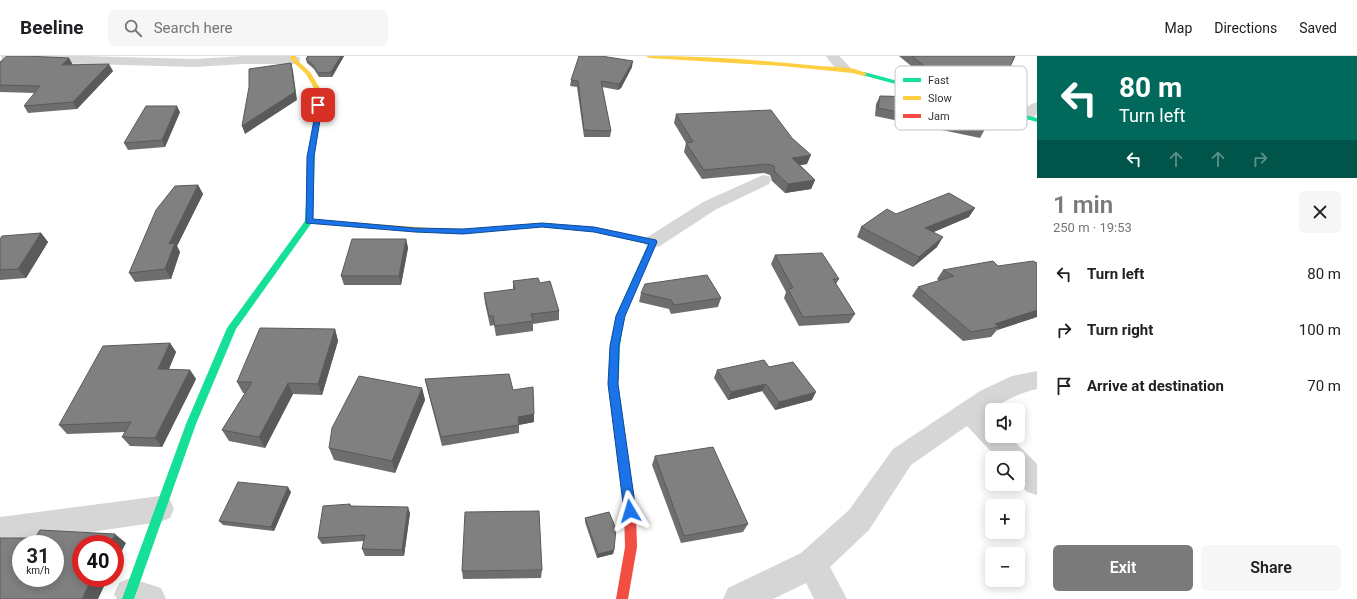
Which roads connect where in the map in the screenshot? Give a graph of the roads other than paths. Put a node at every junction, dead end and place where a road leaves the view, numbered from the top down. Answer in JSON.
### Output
{"nodes":[{"id":1,"x":7,"y":56,"type":"edge"},
{"id":2,"x":649,"y":56,"type":"edge"},
{"id":3,"x":832,"y":56,"type":"edge"},
{"id":4,"x":97,"y":58,"type":"edge"},
{"id":5,"x":293,"y":58,"type":"edge"},
{"id":6,"x":719,"y":58,"type":"edge"},
{"id":7,"x":845,"y":70,"type":"junction"},
{"id":8,"x":895,"y":83,"type":"edge"},
{"id":9,"x":1037,"y":106,"type":"edge"},
{"id":10,"x":1031,"y":119,"type":"edge"},
{"id":11,"x":763,"y":180,"type":"dead end"},
{"id":12,"x":309,"y":221,"type":"junction"},
{"id":13,"x":654,"y":242,"type":"junction"},
{"id":14,"x":1037,"y":380,"type":"edge"},
{"id":15,"x":968,"y":412,"type":"junction"},
{"id":16,"x":985,"y":429,"type":"edge"},
{"id":17,"x":999,"y":443,"type":"edge"},
{"id":18,"x":1007,"y":451,"type":"edge"},
{"id":19,"x":1025,"y":470,"type":"edge"},
{"id":20,"x":1037,"y":483,"type":"edge"},
{"id":21,"x":160,"y":509,"type":"junction"},
{"id":22,"x":0,"y":531,"type":"edge"},
{"id":23,"x":812,"y":564,"type":"junction"},
{"id":24,"x":136,"y":597,"type":"edge"},
{"id":25,"x":622,"y":599,"type":"edge"},
{"id":26,"x":739,"y":599,"type":"edge"},
{"id":27,"x":831,"y":599,"type":"edge"}],
"edges":[{"from":1,"to":4,"type":"street"},
{"from":2,"to":6,"type":"street"},
{"from":3,"to":7,"type":"street"},
{"from":4,"to":5,"type":"street"},
{"from":5,"to":12,"type":"street"},
{"from":6,"to":7,"type":"street"},
{"from":7,"to":8,"type":"street"},
{"from":9,"to":10,"type":"street"},
{"from":11,"to":13,"type":"street"},
{"from":12,"to":13,"type":"street"},
{"from":12,"to":21,"type":"street"},
{"from":13,"to":25,"type":"street"},
{"from":14,"to":15,"type":"street"},
{"from":15,"to":16,"type":"street"},
{"from":15,"to":23,"type":"street"},
{"from":17,"to":18,"type":"street"},
{"from":19,"to":20,"type":"street"},
{"from":21,"to":22,"type":"street"},
{"from":21,"to":24,"type":"street"},
{"from":23,"to":26,"type":"street"},
{"from":23,"to":27,"type":"street"}]}
